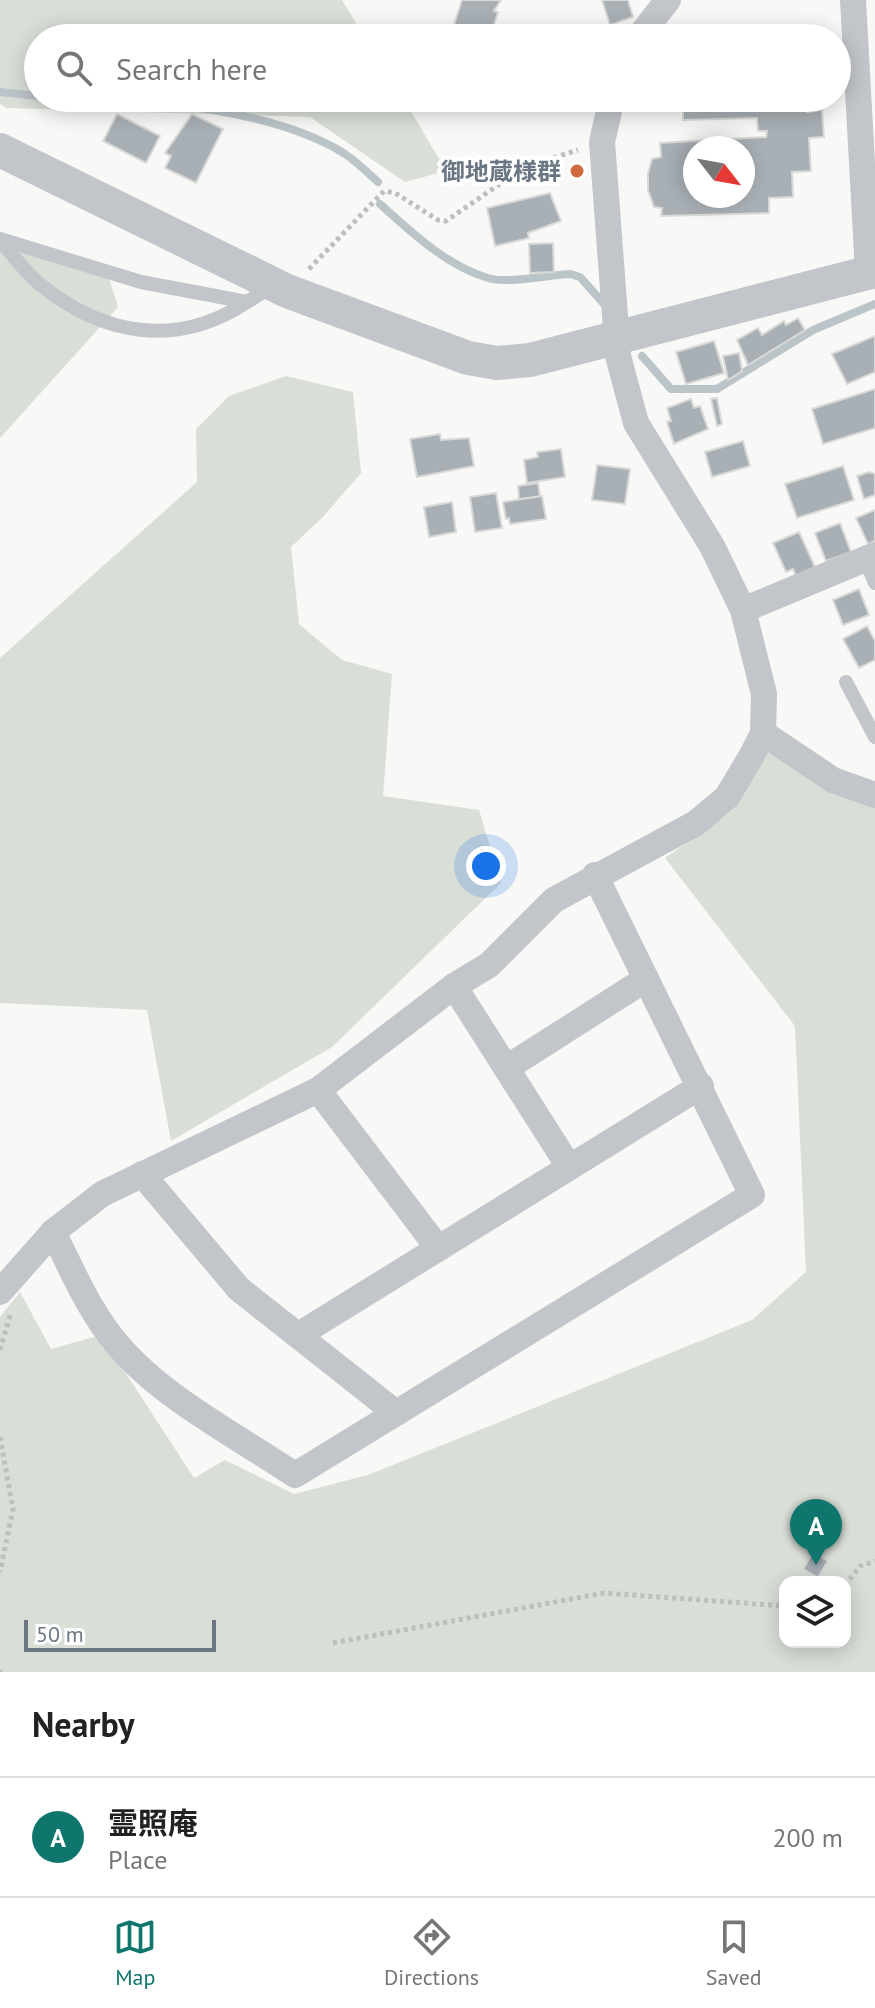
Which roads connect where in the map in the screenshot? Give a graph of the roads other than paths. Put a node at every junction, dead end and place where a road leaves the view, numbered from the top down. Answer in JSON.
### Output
{"nodes":[{"id":1,"x":668,"y":0,"type":"edge"},
{"id":2,"x":853,"y":0,"type":"edge"},
{"id":3,"x":649,"y":24,"type":"edge"},
{"id":4,"x":609,"y":112,"type":"edge"},
{"id":5,"x":0,"y":150,"type":"edge"},
{"id":6,"x":0,"y":240,"type":"edge"},
{"id":7,"x":871,"y":272,"type":"edge"},
{"id":8,"x":269,"y":293,"type":"junction"},
{"id":9,"x":615,"y":338,"type":"junction"},
{"id":10,"x":872,"y":566,"type":"edge"},
{"id":11,"x":743,"y":610,"type":"junction"},
{"id":12,"x":846,"y":682,"type":"dead end"},
{"id":13,"x":763,"y":733,"type":"junction"},
{"id":14,"x":875,"y":737,"type":"edge"},
{"id":15,"x":875,"y":774,"type":"edge"},
{"id":16,"x":843,"y":785,"type":"junction"},
{"id":17,"x":875,"y":795,"type":"edge"},
{"id":18,"x":595,"y":875,"type":"junction"},
{"id":19,"x":646,"y":979,"type":"junction"},
{"id":20,"x":454,"y":986,"type":"junction"},
{"id":21,"x":508,"y":1067,"type":"junction"},
{"id":22,"x":701,"y":1086,"type":"junction"},
{"id":23,"x":318,"y":1090,"type":"junction"},
{"id":24,"x":568,"y":1165,"type":"junction"},
{"id":25,"x":142,"y":1174,"type":"junction"},
{"id":26,"x":53,"y":1232,"type":"junction"},
{"id":27,"x":438,"y":1248,"type":"junction"},
{"id":28,"x":0,"y":1292,"type":"edge"},
{"id":29,"x":300,"y":1334,"type":"junction"},
{"id":30,"x":396,"y":1413,"type":"junction"}],
"edges":[{"from":1,"to":3,"type":"street"},
{"from":2,"to":7,"type":"street"},
{"from":4,"to":9,"type":"street"},
{"from":5,"to":8,"type":"street"},
{"from":6,"to":8,"type":"lane"},
{"from":6,"to":8,"type":"lane"},
{"from":7,"to":9,"type":"street"},
{"from":8,"to":9,"type":"street"},
{"from":9,"to":11,"type":"street"},
{"from":10,"to":11,"type":"street"},
{"from":11,"to":13,"type":"street"},
{"from":12,"to":14,"type":"lane"},
{"from":13,"to":16,"type":"street"},
{"from":13,"to":18,"type":"street"},
{"from":15,"to":16,"type":"street"},
{"from":16,"to":17,"type":"street"},
{"from":18,"to":19,"type":"street"},
{"from":18,"to":20,"type":"street"},
{"from":19,"to":21,"type":"street"},
{"from":19,"to":22,"type":"street"},
{"from":20,"to":21,"type":"street"},
{"from":20,"to":23,"type":"street"},
{"from":21,"to":24,"type":"street"},
{"from":22,"to":24,"type":"street"},
{"from":22,"to":30,"type":"street"},
{"from":23,"to":25,"type":"street"},
{"from":23,"to":27,"type":"street"},
{"from":24,"to":27,"type":"street"},
{"from":25,"to":26,"type":"street"},
{"from":25,"to":29,"type":"street"},
{"from":26,"to":28,"type":"street"},
{"from":26,"to":30,"type":"street"},
{"from":27,"to":29,"type":"street"},
{"from":29,"to":30,"type":"street"}]}
